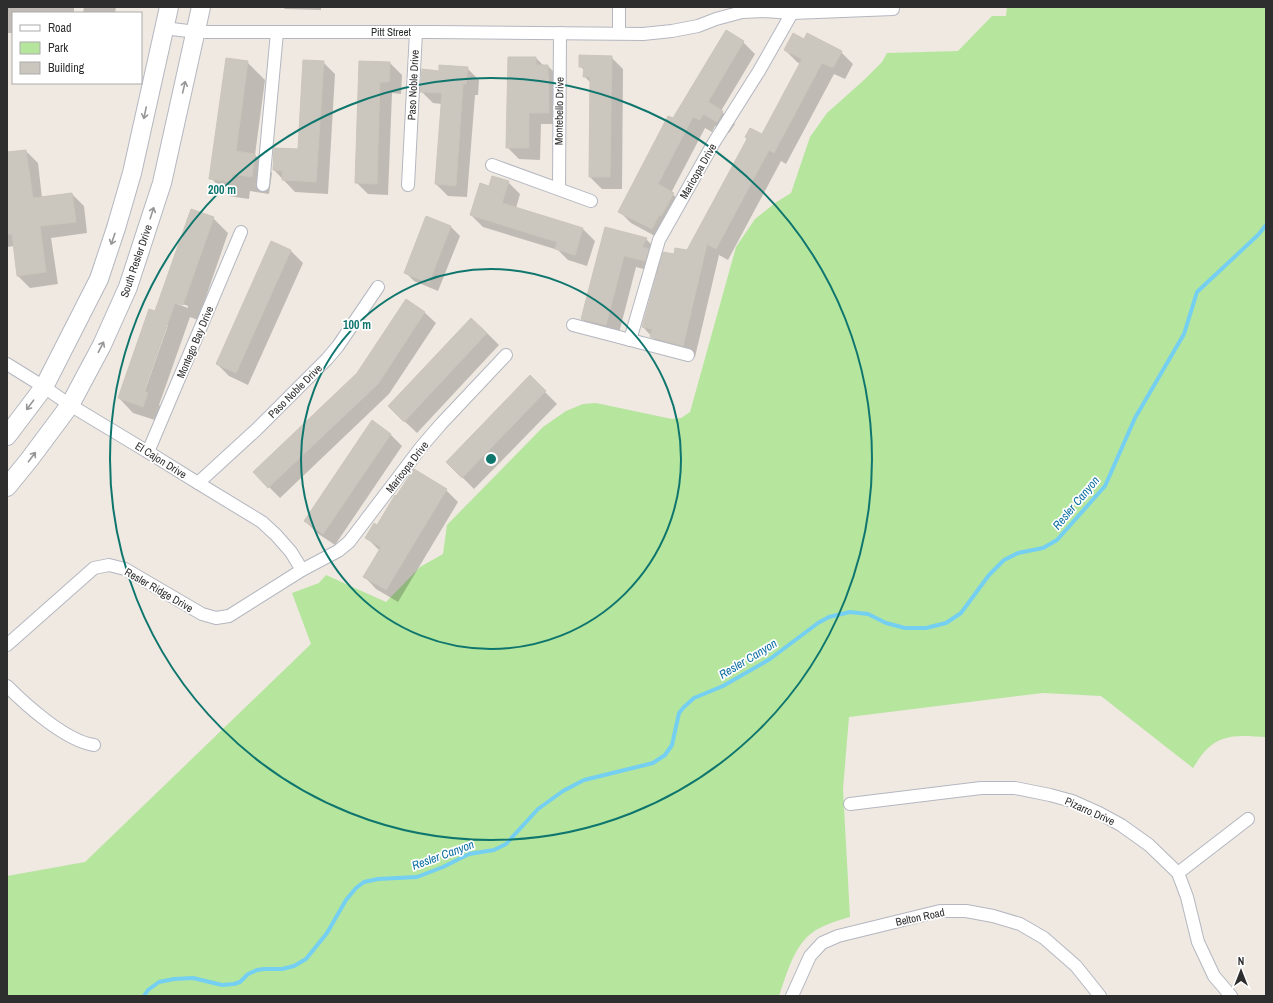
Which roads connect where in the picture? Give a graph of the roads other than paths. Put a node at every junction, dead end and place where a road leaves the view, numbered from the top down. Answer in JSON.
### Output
{"nodes":[{"id":1,"x":169,"y":7,"type":"edge"},
{"id":2,"x":201,"y":7,"type":"edge"},
{"id":3,"x":618,"y":7,"type":"edge"},
{"id":4,"x":893,"y":9,"type":"dead end"},
{"id":5,"x":792,"y":13,"type":"junction"},
{"id":6,"x":164,"y":28,"type":"junction"},
{"id":7,"x":196,"y":32,"type":"junction"},
{"id":8,"x":277,"y":32,"type":"junction"},
{"id":9,"x":416,"y":32,"type":"junction"},
{"id":10,"x":560,"y":32,"type":"junction"},
{"id":11,"x":619,"y":33,"type":"junction"},
{"id":12,"x":492,"y":165,"type":"dead end"},
{"id":13,"x":263,"y":185,"type":"dead end"},
{"id":14,"x":408,"y":185,"type":"dead end"},
{"id":15,"x":559,"y":189,"type":"junction"},
{"id":16,"x":591,"y":201,"type":"dead end"},
{"id":17,"x":241,"y":232,"type":"dead end"},
{"id":18,"x":378,"y":287,"type":"dead end"},
{"id":19,"x":573,"y":325,"type":"dead end"},
{"id":20,"x":630,"y":340,"type":"junction"},
{"id":21,"x":506,"y":355,"type":"dead end"},
{"id":22,"x":688,"y":355,"type":"dead end"},
{"id":23,"x":7,"y":364,"type":"edge"},
{"id":24,"x":44,"y":387,"type":"junction"},
{"id":25,"x":70,"y":405,"type":"junction"},
{"id":26,"x":7,"y":436,"type":"edge"},
{"id":27,"x":148,"y":452,"type":"junction"},
{"id":28,"x":198,"y":483,"type":"junction"},
{"id":29,"x":7,"y":487,"type":"edge"},
{"id":30,"x":302,"y":570,"type":"junction"},
{"id":31,"x":7,"y":645,"type":"edge"},
{"id":32,"x":7,"y":686,"type":"edge"},
{"id":33,"x":94,"y":745,"type":"dead end"},
{"id":34,"x":850,"y":804,"type":"dead end"},
{"id":35,"x":1248,"y":819,"type":"dead end"},
{"id":36,"x":1178,"y":873,"type":"junction"},
{"id":37,"x":792,"y":996,"type":"edge"},
{"id":38,"x":1100,"y":996,"type":"edge"},
{"id":39,"x":1231,"y":996,"type":"edge"}],
"edges":[{"from":1,"to":6,"type":"main road"},
{"from":2,"to":7,"type":"main road","name":"South Resler Drive"},
{"from":3,"to":11,"type":"street"},
{"from":4,"to":5,"type":"street","name":"Pitt Street"},
{"from":5,"to":11,"type":"street","name":"Pitt Street"},
{"from":5,"to":20,"type":"street","name":"Maricopa Drive"},
{"from":6,"to":7,"type":"street","name":"Pitt Street"},
{"from":6,"to":24,"type":"main road","one_way":true},
{"from":7,"to":8,"type":"street","name":"Pitt Street"},
{"from":25,"to":7,"type":"main road","name":"South Resler Drive","one_way":true},
{"from":8,"to":9,"type":"street","name":"Pitt Street"},
{"from":8,"to":13,"type":"street"},
{"from":9,"to":10,"type":"street","name":"Pitt Street"},
{"from":9,"to":14,"type":"street","name":"Paso Noble Drive"},
{"from":10,"to":11,"type":"street","name":"Pitt Street"},
{"from":10,"to":15,"type":"street","name":"Montebello Drive"},
{"from":12,"to":15,"type":"street"},
{"from":15,"to":16,"type":"street"},
{"from":17,"to":27,"type":"street","name":"Montego Bay Drive"},
{"from":18,"to":28,"type":"street","name":"Paso Noble Drive"},
{"from":19,"to":20,"type":"street"},
{"from":20,"to":22,"type":"street"},
{"from":21,"to":30,"type":"street","name":"Maricopa Drive"},
{"from":23,"to":24,"type":"street","name":"El Cajon Drive"},
{"from":24,"to":25,"type":"street","name":"El Cajon Drive"},
{"from":24,"to":26,"type":"main road","one_way":true},
{"from":25,"to":27,"type":"street","name":"El Cajon Drive"},
{"from":29,"to":25,"type":"main road","name":"South Resler Drive","one_way":true},
{"from":27,"to":28,"type":"street","name":"El Cajon Drive"},
{"from":28,"to":30,"type":"street","name":"El Cajon Drive"},
{"from":30,"to":31,"type":"street","name":"Resler Ridge Drive"},
{"from":32,"to":33,"type":"street"},
{"from":34,"to":36,"type":"street","name":"Pizarro Drive"},
{"from":35,"to":36,"type":"street"},
{"from":36,"to":39,"type":"street","name":"Pizarro Drive"},
{"from":37,"to":38,"type":"street","name":"Belton Road"}]}
